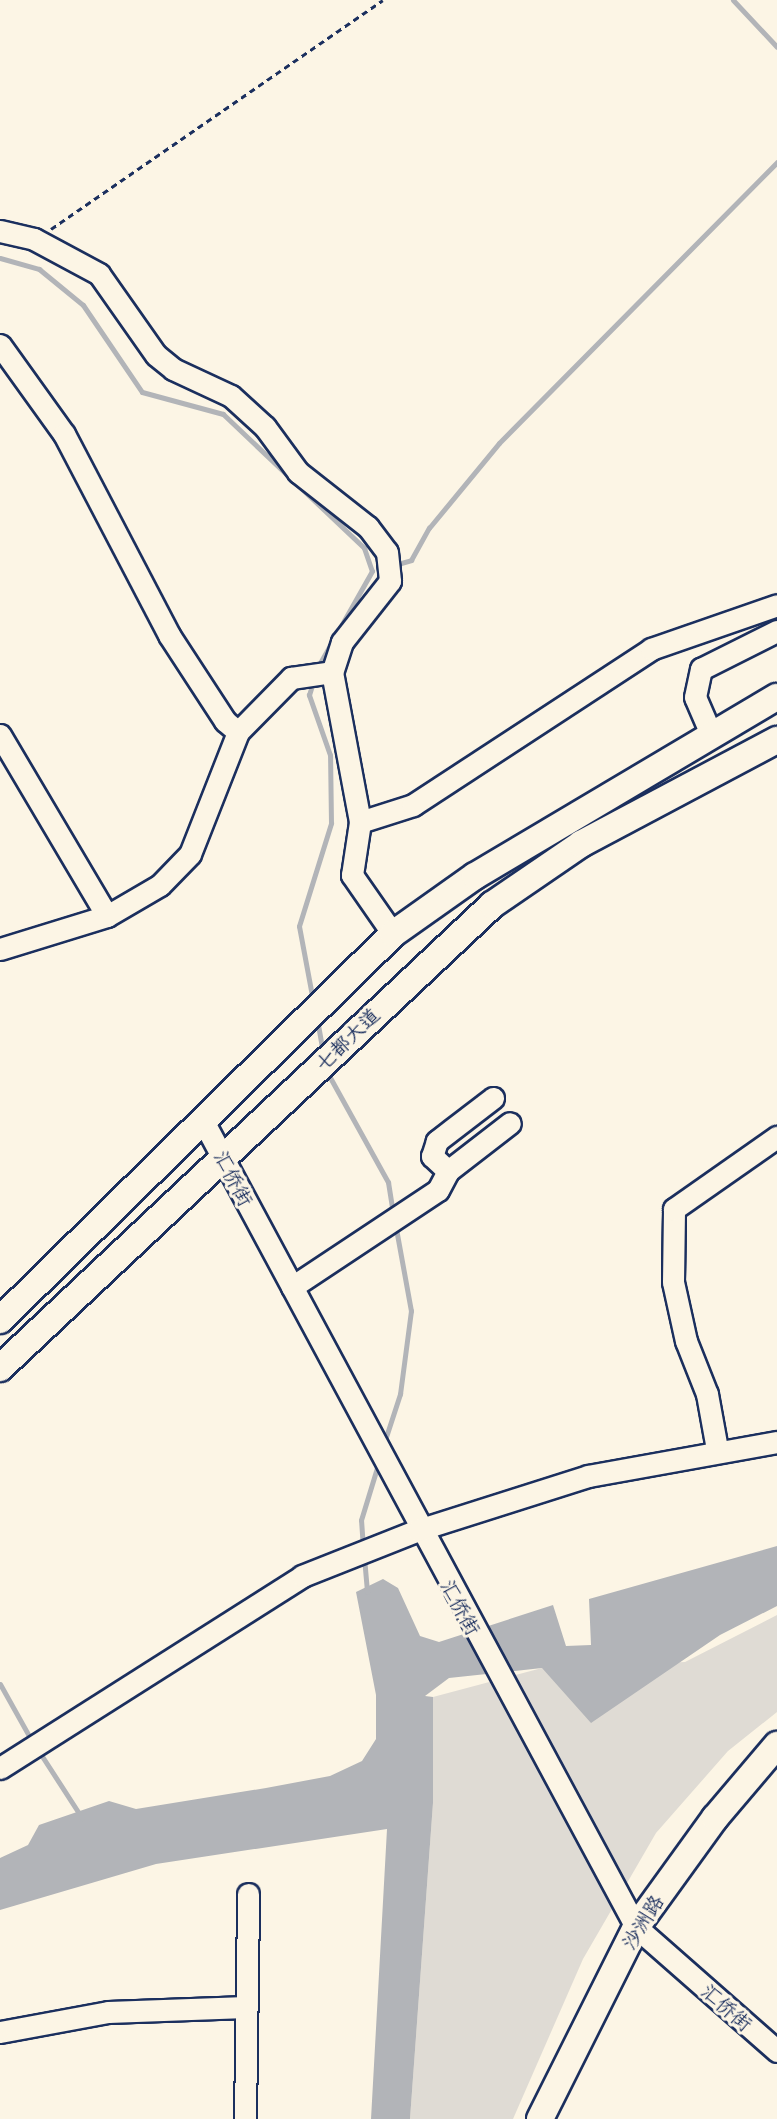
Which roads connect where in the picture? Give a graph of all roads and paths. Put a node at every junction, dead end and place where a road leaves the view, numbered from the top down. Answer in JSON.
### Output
{"nodes":[{"id":1,"x":382,"y":0,"type":"edge"},
{"id":2,"x":0,"y":231,"type":"edge"},
{"id":3,"x":34,"y":240,"type":"junction"},
{"id":4,"x":0,"y":345,"type":"edge"},
{"id":5,"x":777,"y":605,"type":"edge"},
{"id":6,"x":777,"y":632,"type":"edge"},
{"id":7,"x":327,"y":673,"type":"junction"},
{"id":8,"x":777,"y":697,"type":"edge"},
{"id":9,"x":777,"y":703,"type":"edge"},
{"id":10,"x":238,"y":732,"type":"junction"},
{"id":11,"x":711,"y":734,"type":"junction"},
{"id":12,"x":0,"y":735,"type":"edge"},
{"id":13,"x":777,"y":742,"type":"edge"},
{"id":14,"x":360,"y":822,"type":"junction"},
{"id":15,"x":107,"y":916,"type":"junction"},
{"id":16,"x":393,"y":933,"type":"junction"},
{"id":17,"x":0,"y":949,"type":"edge"},
{"id":18,"x":493,"y":1098,"type":"dead end"},
{"id":19,"x":202,"y":1119,"type":"junction"},
{"id":20,"x":510,"y":1123,"type":"dead end"},
{"id":21,"x":777,"y":1137,"type":"edge"},
{"id":22,"x":223,"y":1157,"type":"junction"},
{"id":23,"x":448,"y":1171,"type":"junction"},
{"id":24,"x":292,"y":1287,"type":"junction"},
{"id":25,"x":0,"y":1320,"type":"edge"},
{"id":26,"x":0,"y":1368,"type":"edge"},
{"id":27,"x":777,"y":1442,"type":"edge"},
{"id":28,"x":717,"y":1449,"type":"junction"},
{"id":29,"x":418,"y":1530,"type":"junction"},
{"id":30,"x":777,"y":1745,"type":"edge"},
{"id":31,"x":0,"y":1768,"type":"edge"},
{"id":32,"x":248,"y":1894,"type":"dead end"},
{"id":33,"x":636,"y":1927,"type":"junction"},
{"id":34,"x":246,"y":2007,"type":"junction"},
{"id":35,"x":0,"y":2032,"type":"edge"},
{"id":36,"x":777,"y":2051,"type":"edge"},
{"id":37,"x":244,"y":2119,"type":"edge"},
{"id":38,"x":540,"y":2119,"type":"edge"}],
"edges":[{"from":1,"to":3,"type":"path"},
{"from":2,"to":3,"type":"street"},
{"from":3,"to":7,"type":"street"},
{"from":4,"to":10,"type":"street"},
{"from":5,"to":14,"type":"street"},
{"from":6,"to":11,"type":"street"},
{"from":7,"to":10,"type":"street"},
{"from":7,"to":14,"type":"street"},
{"from":8,"to":11,"type":"main road"},
{"from":9,"to":11,"type":"main road"},
{"from":10,"to":15,"type":"street"},
{"from":11,"to":16,"type":"main road"},
{"from":12,"to":15,"type":"street"},
{"from":13,"to":22,"type":"main road","name":"七都大道"},
{"from":14,"to":16,"type":"street"},
{"from":15,"to":17,"type":"street"},
{"from":16,"to":19,"type":"main road"},
{"from":18,"to":23,"type":"street"},
{"from":19,"to":22,"type":"street","name":"汇侨街"},
{"from":19,"to":25,"type":"main road"},
{"from":20,"to":23,"type":"street"},
{"from":21,"to":28,"type":"street"},
{"from":22,"to":24,"type":"street","name":"汇侨街"},
{"from":22,"to":26,"type":"main road","name":"七都大道"},
{"from":23,"to":24,"type":"street"},
{"from":24,"to":29,"type":"street","name":"汇侨街"},
{"from":27,"to":28,"type":"street"},
{"from":28,"to":29,"type":"street"},
{"from":29,"to":31,"type":"street"},
{"from":29,"to":33,"type":"street","name":"汇侨街"},
{"from":30,"to":33,"type":"main road","name":"沙洲路"},
{"from":32,"to":34,"type":"street"},
{"from":33,"to":36,"type":"street","name":"汇侨街"},
{"from":33,"to":38,"type":"main road","name":"沙洲路"},
{"from":34,"to":35,"type":"street"},
{"from":34,"to":37,"type":"street"}]}
